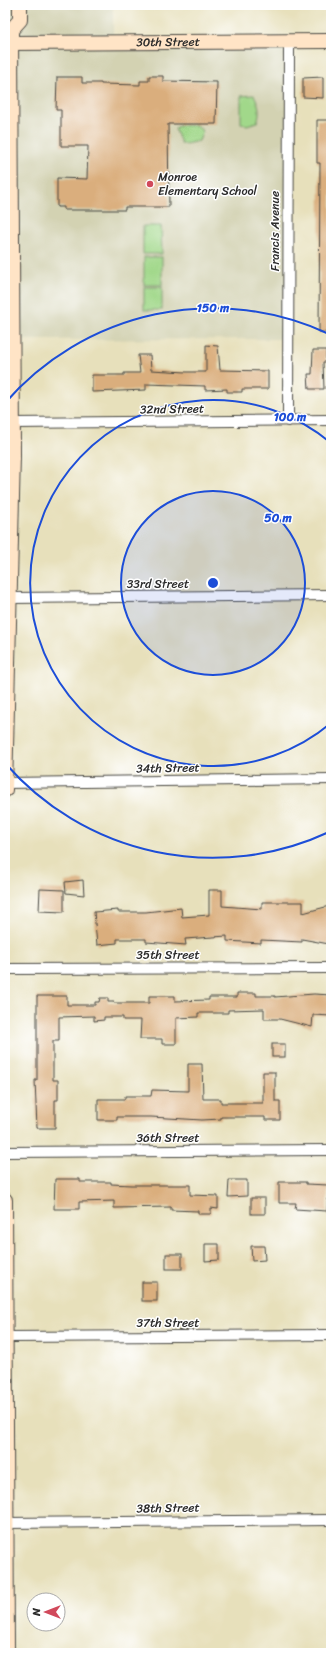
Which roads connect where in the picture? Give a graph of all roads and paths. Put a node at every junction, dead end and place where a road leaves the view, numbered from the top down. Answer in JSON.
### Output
{"nodes":[{"id":1,"x":20,"y":5,"type":"edge"},
{"id":2,"x":8,"y":35,"type":"edge"},
{"id":3,"x":289,"y":41,"type":"junction"},
{"id":4,"x":331,"y":41,"type":"edge"},
{"id":5,"x":331,"y":420,"type":"edge"},
{"id":6,"x":288,"y":421,"type":"junction"},
{"id":7,"x":12,"y":423,"type":"junction"},
{"id":8,"x":8,"y":529,"type":"edge"},
{"id":9,"x":331,"y":595,"type":"edge"},
{"id":10,"x":10,"y":598,"type":"junction"},
{"id":11,"x":331,"y":780,"type":"edge"},
{"id":12,"x":5,"y":783,"type":"edge"},
{"id":13,"x":5,"y":790,"type":"edge"},
{"id":14,"x":331,"y":968,"type":"edge"},
{"id":15,"x":5,"y":969,"type":"edge"},
{"id":16,"x":331,"y":1150,"type":"edge"},
{"id":17,"x":5,"y":1152,"type":"edge"},
{"id":18,"x":5,"y":1200,"type":"edge"},
{"id":19,"x":331,"y":1335,"type":"edge"},
{"id":20,"x":5,"y":1337,"type":"edge"},
{"id":21,"x":331,"y":1520,"type":"edge"},
{"id":22,"x":6,"y":1523,"type":"edge"},
{"id":23,"x":7,"y":1653,"type":"edge"}],
"edges":[{"from":1,"to":2,"type":"main road"},
{"from":2,"to":3,"type":"main road","name":"30th Street"},
{"from":2,"to":7,"type":"main road"},
{"from":3,"to":4,"type":"main road","name":"30th Street"},
{"from":3,"to":6,"type":"street","name":"Francis Avenue"},
{"from":5,"to":6,"type":"street","name":"32nd Street"},
{"from":6,"to":7,"type":"street","name":"32nd Street"},
{"from":7,"to":8,"type":"main road"},
{"from":8,"to":10,"type":"main road"},
{"from":9,"to":10,"type":"street","name":"33rd Street"},
{"from":10,"to":12,"type":"main road"},
{"from":11,"to":12,"type":"street","name":"34th Street"},
{"from":12,"to":13,"type":"main road"},
{"from":14,"to":15,"type":"street","name":"35th Street"},
{"from":16,"to":17,"type":"street","name":"36th Street"},
{"from":18,"to":20,"type":"main road"},
{"from":19,"to":20,"type":"street","name":"37th Street"},
{"from":20,"to":22,"type":"main road"},
{"from":21,"to":22,"type":"street","name":"38th Street"},
{"from":22,"to":23,"type":"main road"}]}
